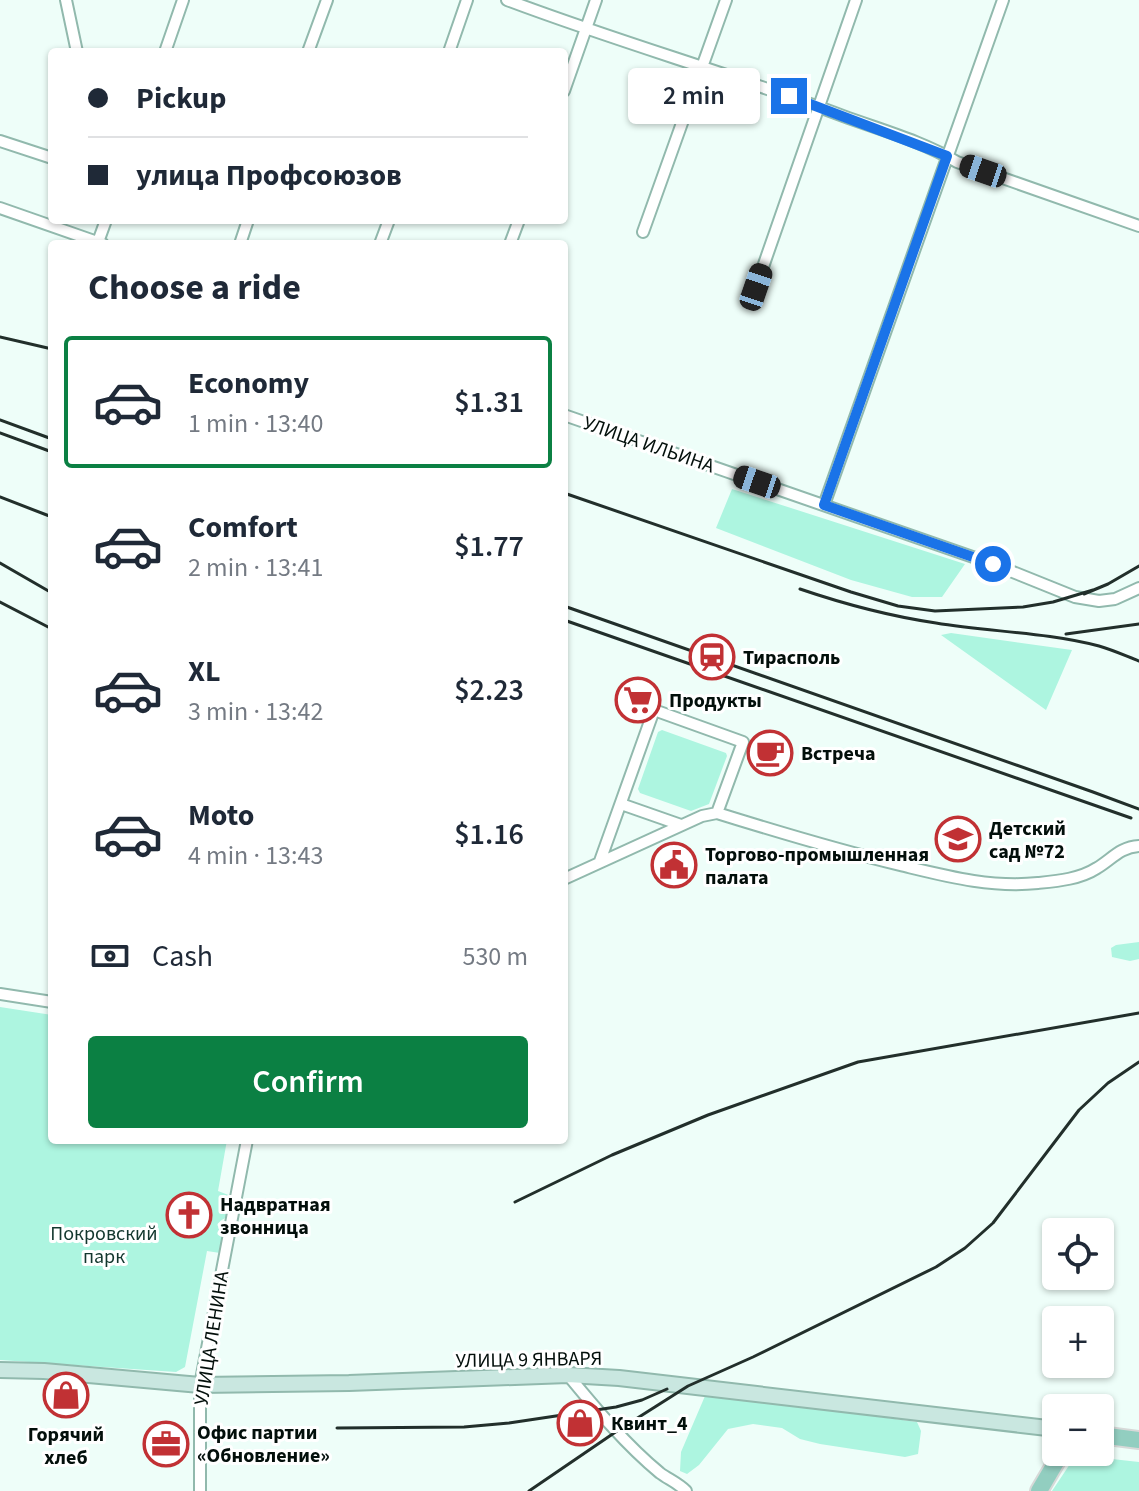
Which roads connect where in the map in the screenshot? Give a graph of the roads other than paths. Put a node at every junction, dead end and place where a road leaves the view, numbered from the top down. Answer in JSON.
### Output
{"nodes":[{"id":1,"x":66,"y":0,"type":"edge"},
{"id":2,"x":183,"y":0,"type":"edge"},
{"id":3,"x":327,"y":0,"type":"edge"},
{"id":4,"x":467,"y":0,"type":"edge"},
{"id":5,"x":507,"y":0,"type":"edge"},
{"id":6,"x":596,"y":0,"type":"edge"},
{"id":7,"x":726,"y":0,"type":"edge"},
{"id":8,"x":856,"y":0,"type":"edge"},
{"id":9,"x":1003,"y":0,"type":"edge"},
{"id":10,"x":585,"y":30,"type":"junction"},
{"id":11,"x":76,"y":48,"type":"edge"},
{"id":12,"x":166,"y":48,"type":"edge"},
{"id":13,"x":309,"y":48,"type":"edge"},
{"id":14,"x":450,"y":48,"type":"edge"},
{"id":15,"x":703,"y":67,"type":"junction"},
{"id":16,"x":568,"y":79,"type":"edge"},
{"id":17,"x":818,"y":106,"type":"junction"},
{"id":18,"x":0,"y":141,"type":"edge"},
{"id":19,"x":947,"y":156,"type":"junction"},
{"id":20,"x":48,"y":157,"type":"edge"},
{"id":21,"x":0,"y":208,"type":"edge"},
{"id":22,"x":1139,"y":226,"type":"edge"},
{"id":23,"x":643,"y":232,"type":"dead end"},
{"id":24,"x":91,"y":240,"type":"edge"},
{"id":25,"x":756,"y":287,"type":"dead end"},
{"id":26,"x":568,"y":416,"type":"edge"},
{"id":27,"x":824,"y":505,"type":"junction"},
{"id":28,"x":1139,"y":588,"type":"edge"},
{"id":29,"x":621,"y":804,"type":"junction"},
{"id":30,"x":717,"y":813,"type":"junction"},
{"id":31,"x":681,"y":825,"type":"junction"},
{"id":32,"x":1139,"y":846,"type":"edge"},
{"id":33,"x":600,"y":861,"type":"junction"},
{"id":34,"x":568,"y":877,"type":"edge"},
{"id":35,"x":0,"y":994,"type":"edge"},
{"id":36,"x":48,"y":1001,"type":"edge"},
{"id":37,"x":246,"y":1144,"type":"edge"},
{"id":38,"x":0,"y":1370,"type":"edge"},
{"id":39,"x":568,"y":1375,"type":"junction"},
{"id":40,"x":200,"y":1385,"type":"junction"},
{"id":41,"x":1042,"y":1427,"type":"edge"},
{"id":42,"x":1114,"y":1437,"type":"edge"},
{"id":43,"x":1139,"y":1440,"type":"edge"},
{"id":44,"x":1054,"y":1466,"type":"edge"},
{"id":45,"x":200,"y":1491,"type":"edge"},
{"id":46,"x":686,"y":1491,"type":"edge"},
{"id":47,"x":1039,"y":1491,"type":"edge"}],
"edges":[{"from":1,"to":11,"type":"street"},
{"from":2,"to":12,"type":"street"},
{"from":3,"to":13,"type":"street"},
{"from":4,"to":14,"type":"street"},
{"from":5,"to":10,"type":"street"},
{"from":6,"to":10,"type":"street"},
{"from":7,"to":15,"type":"street"},
{"from":8,"to":17,"type":"street"},
{"from":9,"to":19,"type":"street"},
{"from":10,"to":15,"type":"street"},
{"from":10,"to":16,"type":"street"},
{"from":15,"to":17,"type":"street"},
{"from":15,"to":23,"type":"street"},
{"from":17,"to":19,"type":"street"},
{"from":17,"to":25,"type":"street"},
{"from":18,"to":20,"type":"street"},
{"from":19,"to":22,"type":"street"},
{"from":19,"to":27,"type":"street"},
{"from":21,"to":24,"type":"street"},
{"from":26,"to":27,"type":"street","name":"УЛИЦА ИЛЬИНА"},
{"from":27,"to":28,"type":"street","name":"УЛИЦА ИЛЬИНА"},
{"from":29,"to":30,"type":"street"},
{"from":29,"to":31,"type":"street"},
{"from":29,"to":33,"type":"street"},
{"from":30,"to":31,"type":"street"},
{"from":30,"to":32,"type":"street"},
{"from":31,"to":33,"type":"street"},
{"from":33,"to":34,"type":"street"},
{"from":35,"to":36,"type":"street"},
{"from":37,"to":40,"type":"street","name":"УЛИЦА ЛЕНИНА"},
{"from":38,"to":40,"type":"street","name":"УЛИЦА 9 ЯНВАРЯ"},
{"from":39,"to":40,"type":"street","name":"УЛИЦА 9 ЯНВАРЯ"},
{"from":39,"to":41,"type":"street","name":"УЛИЦА 9 ЯНВАРЯ"},
{"from":39,"to":46,"type":"street"},
{"from":40,"to":45,"type":"street","name":"УЛИЦА ЛЕНИНА"},
{"from":42,"to":43,"type":"main road"},
{"from":44,"to":47,"type":"main road"}]}
